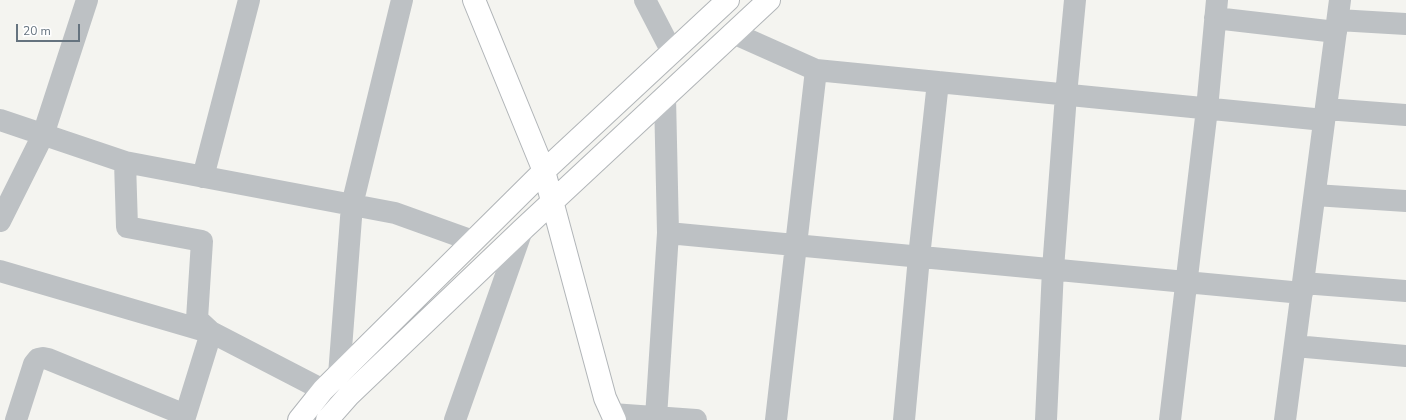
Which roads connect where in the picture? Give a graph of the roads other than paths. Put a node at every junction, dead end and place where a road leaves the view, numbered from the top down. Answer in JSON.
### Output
{"nodes":[{"id":1,"x":87,"y":0,"type":"edge"},
{"id":2,"x":249,"y":0,"type":"edge"},
{"id":3,"x":402,"y":0,"type":"edge"},
{"id":4,"x":474,"y":0,"type":"edge"},
{"id":5,"x":645,"y":0,"type":"edge"},
{"id":6,"x":728,"y":0,"type":"edge"},
{"id":7,"x":769,"y":0,"type":"edge"},
{"id":8,"x":1076,"y":0,"type":"edge"},
{"id":9,"x":1216,"y":9,"type":"edge"},
{"id":10,"x":1338,"y":17,"type":"edge"},
{"id":11,"x":1406,"y":24,"type":"edge"},
{"id":12,"x":733,"y":33,"type":"junction"},
{"id":13,"x":672,"y":52,"type":"junction"},
{"id":14,"x":816,"y":70,"type":"junction"},
{"id":15,"x":938,"y":82,"type":"junction"},
{"id":16,"x":1066,"y":95,"type":"junction"},
{"id":17,"x":665,"y":97,"type":"junction"},
{"id":18,"x":1207,"y":108,"type":"junction"},
{"id":19,"x":1325,"y":114,"type":"junction"},
{"id":20,"x":1406,"y":115,"type":"edge"},
{"id":21,"x":0,"y":120,"type":"edge"},
{"id":22,"x":43,"y":135,"type":"junction"},
{"id":23,"x":125,"y":162,"type":"junction"},
{"id":24,"x":544,"y":171,"type":"junction"},
{"id":25,"x":203,"y":177,"type":"junction"},
{"id":26,"x":1315,"y":194,"type":"junction"},
{"id":27,"x":1406,"y":201,"type":"edge"},
{"id":28,"x":552,"y":202,"type":"junction"},
{"id":29,"x":352,"y":205,"type":"junction"},
{"id":30,"x":0,"y":221,"type":"edge"},
{"id":31,"x":522,"y":230,"type":"junction"},
{"id":32,"x":668,"y":233,"type":"junction"},
{"id":33,"x":473,"y":241,"type":"junction"},
{"id":34,"x":797,"y":246,"type":"junction"},
{"id":35,"x":919,"y":257,"type":"junction"},
{"id":36,"x":1053,"y":270,"type":"junction"},
{"id":37,"x":0,"y":271,"type":"edge"},
{"id":38,"x":1187,"y":282,"type":"junction"},
{"id":39,"x":1302,"y":288,"type":"junction"},
{"id":40,"x":1406,"y":291,"type":"edge"},
{"id":41,"x":214,"y":334,"type":"junction"},
{"id":42,"x":1294,"y":346,"type":"junction"},
{"id":43,"x":1406,"y":356,"type":"edge"},
{"id":44,"x":339,"y":375,"type":"junction"},
{"id":45,"x":323,"y":390,"type":"junction"},
{"id":46,"x":613,"y":417,"type":"edge"},
{"id":47,"x":656,"y":417,"type":"junction"},
{"id":48,"x":185,"y":418,"type":"edge"},
{"id":49,"x":16,"y":420,"type":"edge"},
{"id":50,"x":299,"y":420,"type":"edge"},
{"id":51,"x":327,"y":420,"type":"edge"},
{"id":52,"x":455,"y":420,"type":"edge"},
{"id":53,"x":696,"y":420,"type":"edge"},
{"id":54,"x":776,"y":420,"type":"edge"},
{"id":55,"x":904,"y":420,"type":"edge"},
{"id":56,"x":1046,"y":420,"type":"edge"},
{"id":57,"x":1170,"y":420,"type":"edge"},
{"id":58,"x":1285,"y":420,"type":"edge"}],
"edges":[{"from":1,"to":22,"type":"street"},
{"from":2,"to":25,"type":"street"},
{"from":3,"to":29,"type":"street"},
{"from":4,"to":24,"type":"main road"},
{"from":5,"to":13,"type":"street"},
{"from":6,"to":13,"type":"main road"},
{"from":7,"to":12,"type":"main road"},
{"from":8,"to":16,"type":"street"},
{"from":9,"to":10,"type":"street"},
{"from":9,"to":18,"type":"street"},
{"from":10,"to":11,"type":"street"},
{"from":10,"to":19,"type":"street"},
{"from":12,"to":14,"type":"street"},
{"from":12,"to":17,"type":"main road"},
{"from":13,"to":24,"type":"main road"},
{"from":14,"to":15,"type":"street"},
{"from":14,"to":34,"type":"street"},
{"from":15,"to":16,"type":"street"},
{"from":15,"to":35,"type":"street"},
{"from":16,"to":18,"type":"street"},
{"from":16,"to":36,"type":"street"},
{"from":17,"to":28,"type":"main road"},
{"from":17,"to":32,"type":"street"},
{"from":18,"to":19,"type":"street"},
{"from":18,"to":38,"type":"street"},
{"from":19,"to":20,"type":"street"},
{"from":19,"to":26,"type":"street"},
{"from":21,"to":22,"type":"street"},
{"from":22,"to":23,"type":"street"},
{"from":22,"to":30,"type":"street"},
{"from":23,"to":25,"type":"street"},
{"from":23,"to":41,"type":"street"},
{"from":24,"to":28,"type":"main road"},
{"from":24,"to":33,"type":"main road"},
{"from":25,"to":29,"type":"street"},
{"from":26,"to":27,"type":"street"},
{"from":26,"to":39,"type":"street"},
{"from":28,"to":31,"type":"main road"},
{"from":28,"to":46,"type":"main road"},
{"from":29,"to":33,"type":"street"},
{"from":29,"to":44,"type":"street"},
{"from":31,"to":51,"type":"main road"},
{"from":31,"to":52,"type":"street"},
{"from":32,"to":34,"type":"street"},
{"from":32,"to":47,"type":"street"},
{"from":33,"to":44,"type":"main road"},
{"from":34,"to":35,"type":"street"},
{"from":34,"to":54,"type":"street"},
{"from":35,"to":36,"type":"street"},
{"from":35,"to":55,"type":"street"},
{"from":36,"to":38,"type":"street"},
{"from":36,"to":56,"type":"street"},
{"from":37,"to":41,"type":"street"},
{"from":38,"to":39,"type":"street"},
{"from":38,"to":57,"type":"street"},
{"from":39,"to":40,"type":"street"},
{"from":39,"to":42,"type":"street"},
{"from":41,"to":45,"type":"street"},
{"from":41,"to":48,"type":"street"},
{"from":42,"to":43,"type":"street"},
{"from":42,"to":58,"type":"street"},
{"from":44,"to":45,"type":"main road"},
{"from":45,"to":50,"type":"main road"},
{"from":46,"to":47,"type":"street"},
{"from":47,"to":53,"type":"street"},
{"from":48,"to":49,"type":"street"}]}
